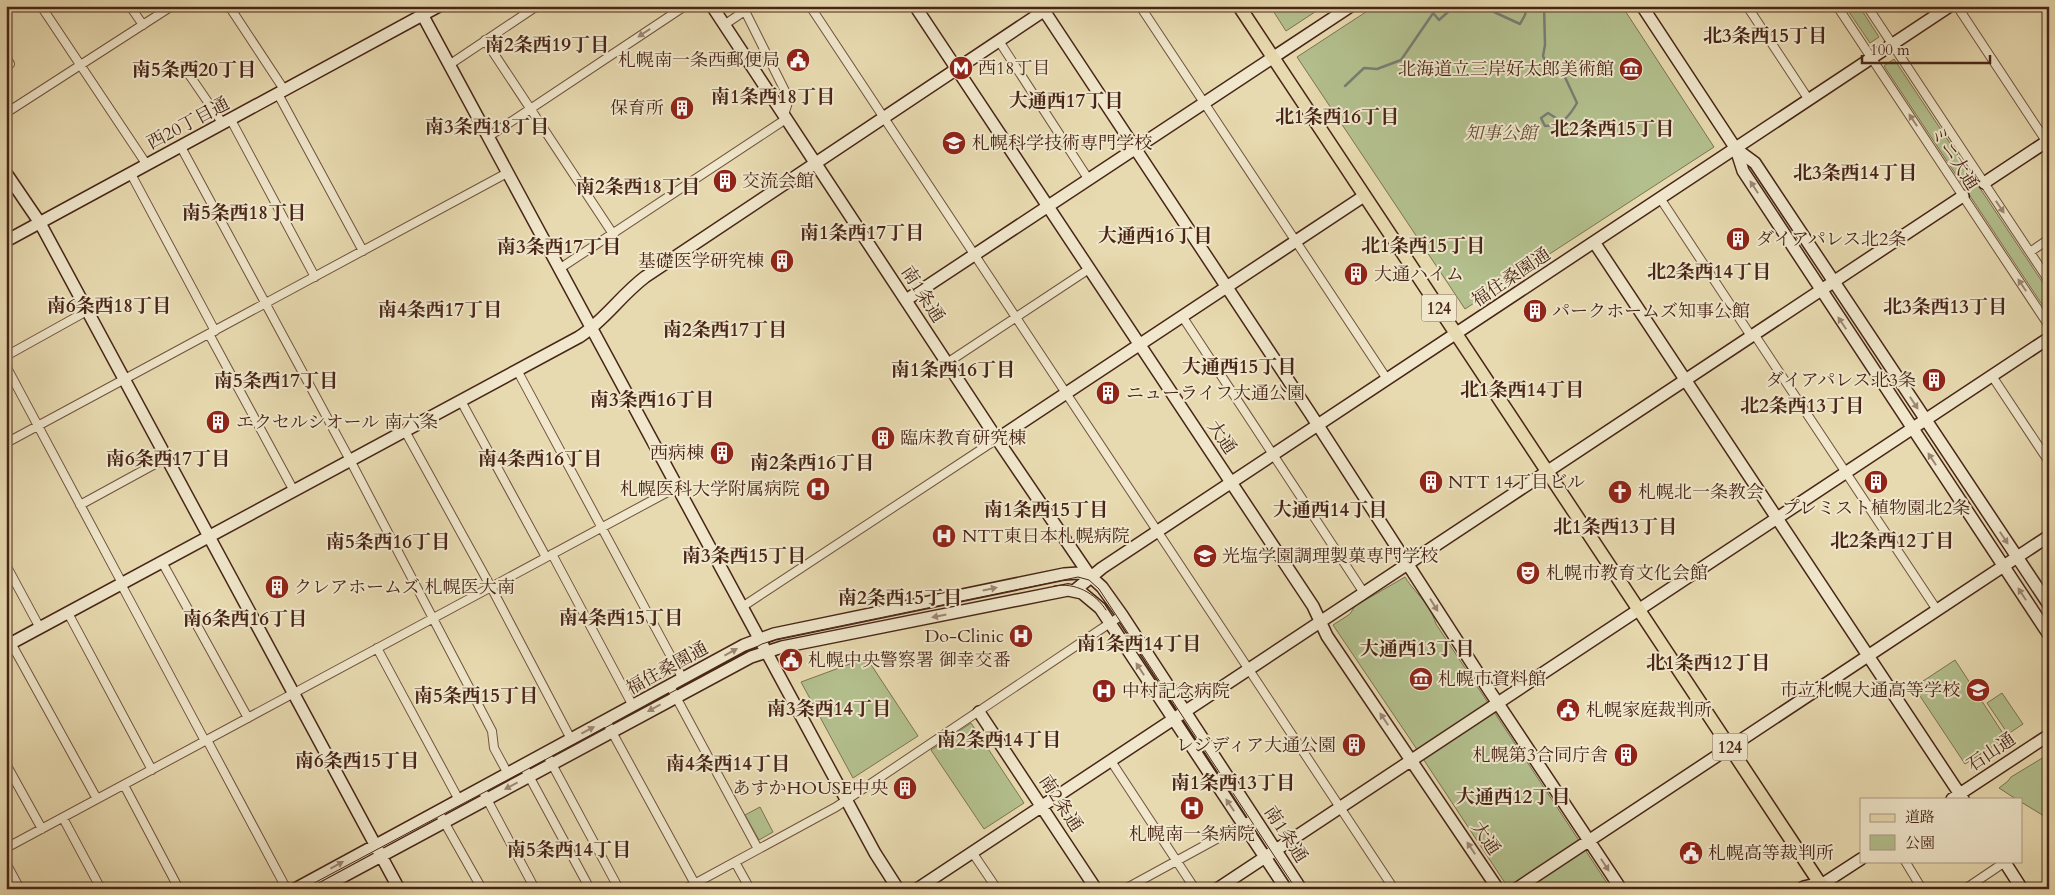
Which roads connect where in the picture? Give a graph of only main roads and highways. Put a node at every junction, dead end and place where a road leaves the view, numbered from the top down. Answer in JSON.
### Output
{"nodes":[{"id":1,"x":1239,"y":6,"type":"edge"},
{"id":2,"x":1821,"y":887,"type":"edge"},
{"id":3,"x":1804,"y":889,"type":"edge"}],
"edges":[{"from":1,"to":2,"type":"main road","number":"124"},
{"from":2,"to":3,"type":"highway"}]}
